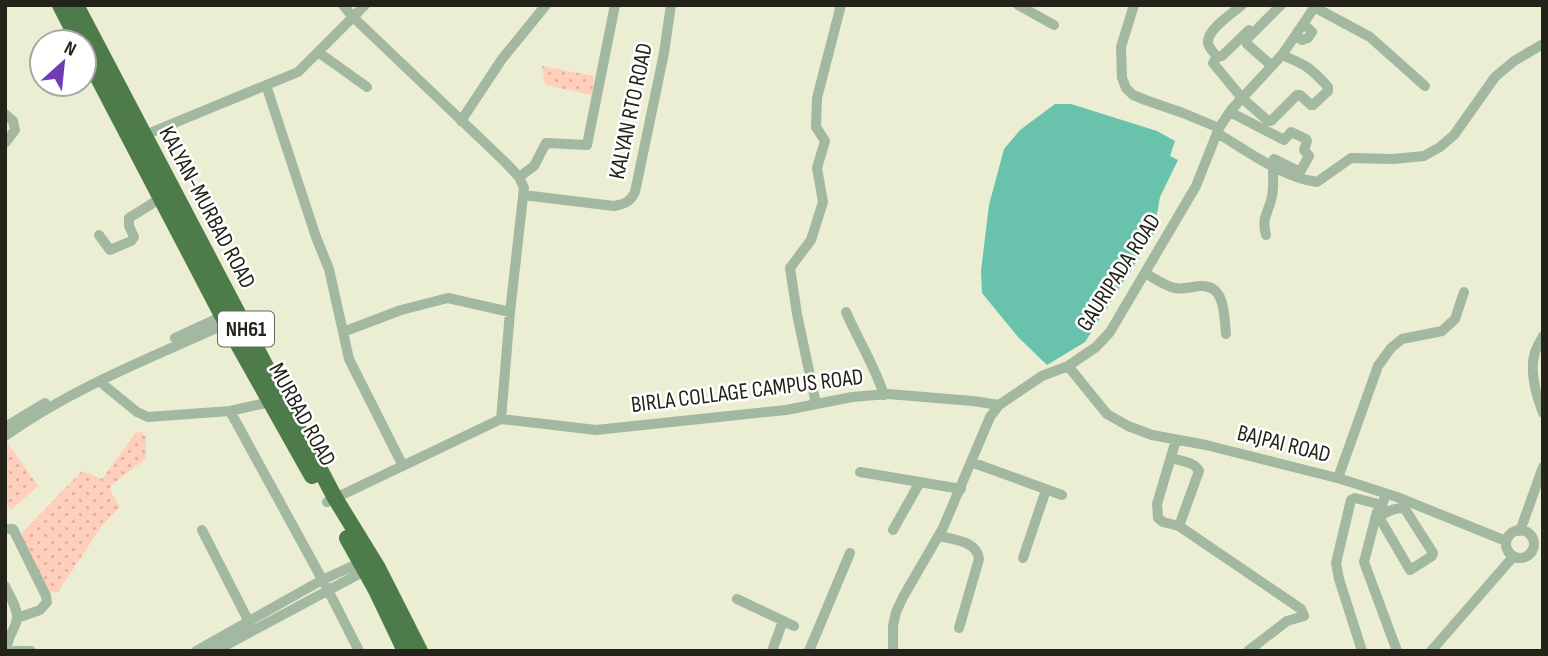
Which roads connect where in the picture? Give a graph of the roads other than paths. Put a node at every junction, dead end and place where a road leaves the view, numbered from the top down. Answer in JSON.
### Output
{"nodes":[{"id":1,"x":60,"y":5,"type":"edge"},
{"id":2,"x":76,"y":5,"type":"edge"},
{"id":3,"x":343,"y":5,"type":"edge"},
{"id":4,"x":365,"y":5,"type":"edge"},
{"id":5,"x":546,"y":5,"type":"edge"},
{"id":6,"x":615,"y":5,"type":"edge"},
{"id":7,"x":671,"y":5,"type":"edge"},
{"id":8,"x":841,"y":5,"type":"edge"},
{"id":9,"x":1018,"y":5,"type":"edge"},
{"id":10,"x":1134,"y":5,"type":"edge"},
{"id":11,"x":1242,"y":5,"type":"edge"},
{"id":12,"x":1267,"y":5,"type":"edge"},
{"id":13,"x":1281,"y":5,"type":"edge"},
{"id":14,"x":1313,"y":7,"type":"edge"},
{"id":15,"x":353,"y":17,"type":"junction"},
{"id":16,"x":1054,"y":25,"type":"dead end"},
{"id":17,"x":72,"y":28,"type":"edge"},
{"id":18,"x":1543,"y":44,"type":"edge"},
{"id":19,"x":318,"y":52,"type":"junction"},
{"id":20,"x":1282,"y":55,"type":"junction"},
{"id":21,"x":1217,"y":57,"type":"junction"},
{"id":22,"x":1272,"y":66,"type":"junction"},
{"id":23,"x":98,"y":74,"type":"edge"},
{"id":24,"x":266,"y":85,"type":"junction"},
{"id":25,"x":1425,"y":86,"type":"dead end"},
{"id":26,"x":367,"y":87,"type":"dead end"},
{"id":27,"x":1242,"y":99,"type":"junction"},
{"id":28,"x":1230,"y":112,"type":"junction"},
{"id":29,"x":5,"y":114,"type":"edge"},
{"id":30,"x":461,"y":121,"type":"junction"},
{"id":31,"x":1218,"y":131,"type":"junction"},
{"id":32,"x":138,"y":138,"type":"junction"},
{"id":33,"x":5,"y":143,"type":"edge"},
{"id":34,"x":1273,"y":163,"type":"junction"},
{"id":35,"x":519,"y":177,"type":"junction"},
{"id":36,"x":523,"y":195,"type":"junction"},
{"id":37,"x":161,"y":198,"type":"junction"},
{"id":38,"x":99,"y":234,"type":"dead end"},
{"id":39,"x":1266,"y":235,"type":"dead end"},
{"id":40,"x":1145,"y":273,"type":"junction"},
{"id":41,"x":1464,"y":292,"type":"dead end"},
{"id":42,"x":510,"y":312,"type":"junction"},
{"id":43,"x":845,"y":312,"type":"dead end"},
{"id":44,"x":231,"y":317,"type":"junction"},
{"id":45,"x":343,"y":332,"type":"junction"},
{"id":46,"x":1226,"y":334,"type":"dead end"},
{"id":47,"x":1543,"y":336,"type":"edge"},
{"id":48,"x":1069,"y":366,"type":"junction"},
{"id":49,"x":99,"y":381,"type":"junction"},
{"id":50,"x":884,"y":395,"type":"junction"},
{"id":51,"x":270,"y":402,"type":"junction"},
{"id":52,"x":816,"y":404,"type":"junction"},
{"id":53,"x":999,"y":405,"type":"junction"},
{"id":54,"x":230,"y":411,"type":"junction"},
{"id":55,"x":1543,"y":413,"type":"edge"},
{"id":56,"x":500,"y":419,"type":"junction"},
{"id":57,"x":5,"y":426,"type":"edge"},
{"id":58,"x":5,"y":436,"type":"edge"},
{"id":59,"x":1176,"y":440,"type":"junction"},
{"id":60,"x":1171,"y":458,"type":"junction"},
{"id":61,"x":971,"y":463,"type":"junction"},
{"id":62,"x":403,"y":466,"type":"junction"},
{"id":63,"x":1543,"y":467,"type":"edge"},
{"id":64,"x":860,"y":472,"type":"dead end"},
{"id":65,"x":1338,"y":478,"type":"junction"},
{"id":66,"x":920,"y":482,"type":"junction"},
{"id":67,"x":961,"y":489,"type":"junction"},
{"id":68,"x":1046,"y":489,"type":"junction"},
{"id":69,"x":1386,"y":494,"type":"junction"},
{"id":70,"x":1062,"y":495,"type":"dead end"},
{"id":71,"x":331,"y":500,"type":"junction"},
{"id":72,"x":1378,"y":513,"type":"junction"},
{"id":73,"x":1179,"y":526,"type":"junction"},
{"id":74,"x":5,"y":529,"type":"edge"},
{"id":75,"x":201,"y":530,"type":"dead end"},
{"id":76,"x":893,"y":530,"type":"dead end"},
{"id":77,"x":1520,"y":531,"type":"junction"},
{"id":78,"x":939,"y":536,"type":"junction"},
{"id":79,"x":1506,"y":541,"type":"junction"},
{"id":80,"x":1535,"y":550,"type":"edge"},
{"id":81,"x":850,"y":553,"type":"dead end"},
{"id":82,"x":1513,"y":556,"type":"junction"},
{"id":83,"x":1023,"y":558,"type":"dead end"},
{"id":84,"x":1543,"y":558,"type":"edge"},
{"id":85,"x":368,"y":564,"type":"junction"},
{"id":86,"x":325,"y":585,"type":"junction"},
{"id":87,"x":5,"y":586,"type":"edge"},
{"id":88,"x":737,"y":599,"type":"dead end"},
{"id":89,"x":17,"y":618,"type":"junction"},
{"id":90,"x":783,"y":621,"type":"junction"},
{"id":91,"x":251,"y":625,"type":"junction"},
{"id":92,"x":794,"y":626,"type":"dead end"},
{"id":93,"x":959,"y":628,"type":"dead end"},
{"id":94,"x":7,"y":651,"type":"edge"},
{"id":95,"x":15,"y":651,"type":"edge"},
{"id":96,"x":31,"y":651,"type":"edge"},
{"id":97,"x":195,"y":651,"type":"edge"},
{"id":98,"x":215,"y":651,"type":"edge"},
{"id":99,"x":359,"y":651,"type":"edge"},
{"id":100,"x":405,"y":651,"type":"edge"},
{"id":101,"x":420,"y":651,"type":"edge"},
{"id":102,"x":772,"y":651,"type":"edge"},
{"id":103,"x":809,"y":651,"type":"edge"},
{"id":104,"x":893,"y":651,"type":"edge"},
{"id":105,"x":1248,"y":651,"type":"edge"},
{"id":106,"x":1362,"y":651,"type":"edge"},
{"id":107,"x":1397,"y":651,"type":"edge"},
{"id":108,"x":1431,"y":651,"type":"edge"}],
"edges":[{"from":1,"to":17,"type":"highway"},
{"from":2,"to":32,"type":"highway","name":"KALYAN-MURBAD ROAD","number":"NH61"},
{"from":3,"to":15,"type":"street"},
{"from":4,"to":15,"type":"street"},
{"from":5,"to":30,"type":"street"},
{"from":6,"to":35,"type":"street"},
{"from":7,"to":36,"type":"street","name":"KALYAN RTO ROAD"},
{"from":8,"to":52,"type":"street"},
{"from":9,"to":16,"type":"street"},
{"from":10,"to":31,"type":"street"},
{"from":11,"to":21,"type":"street"},
{"from":12,"to":21,"type":"street"},
{"from":13,"to":22,"type":"street"},
{"from":14,"to":20,"type":"street","name":"GAURIPADA ROAD"},
{"from":14,"to":25,"type":"street"},
{"from":15,"to":19,"type":"street"},
{"from":15,"to":30,"type":"street"},
{"from":18,"to":34,"type":"street"},
{"from":19,"to":24,"type":"street"},
{"from":19,"to":26,"type":"street"},
{"from":20,"to":22,"type":"street","name":"GAURIPADA ROAD"},
{"from":20,"to":27,"type":"street"},
{"from":21,"to":27,"type":"street"},
{"from":22,"to":27,"type":"street","name":"GAURIPADA ROAD"},
{"from":23,"to":32,"type":"highway","name":"MURBAD ROAD","number":"NH61"},
{"from":24,"to":32,"type":"street"},
{"from":24,"to":45,"type":"street"},
{"from":27,"to":28,"type":"street","name":"GAURIPADA ROAD"},
{"from":28,"to":31,"type":"street","name":"GAURIPADA ROAD"},
{"from":28,"to":34,"type":"street"},
{"from":29,"to":33,"type":"street"},
{"from":30,"to":35,"type":"street"},
{"from":31,"to":34,"type":"street"},
{"from":31,"to":40,"type":"street","name":"GAURIPADA ROAD"},
{"from":32,"to":37,"type":"highway","name":"MURBAD ROAD","number":"NH61"},
{"from":32,"to":44,"type":"highway","name":"KALYAN-MURBAD ROAD","number":"NH61"},
{"from":34,"to":39,"type":"street"},
{"from":35,"to":36,"type":"street"},
{"from":36,"to":42,"type":"street"},
{"from":37,"to":38,"type":"street"},
{"from":37,"to":44,"type":"highway","name":"MURBAD ROAD","number":"NH61"},
{"from":40,"to":46,"type":"street"},
{"from":40,"to":48,"type":"street","name":"GAURIPADA ROAD"},
{"from":41,"to":65,"type":"street"},
{"from":42,"to":45,"type":"street"},
{"from":42,"to":56,"type":"street"},
{"from":43,"to":50,"type":"street"},
{"from":44,"to":49,"type":"street"},
{"from":44,"to":51,"type":"highway","name":"MURBAD ROAD","number":"NH61"},
{"from":44,"to":57,"type":"street"},
{"from":44,"to":71,"type":"highway","name":"KALYAN-MURBAD ROAD","number":"NH61"},
{"from":45,"to":62,"type":"street"},
{"from":47,"to":55,"type":"street"},
{"from":48,"to":53,"type":"street","name":"GAURIPADA ROAD"},
{"from":48,"to":59,"type":"street","name":"BAJPAI ROAD"},
{"from":49,"to":54,"type":"street"},
{"from":49,"to":58,"type":"street"},
{"from":50,"to":52,"type":"street","name":"BIRLA COLLAGE CAMPUS ROAD"},
{"from":50,"to":53,"type":"street","name":"BIRLA COLLAGE CAMPUS ROAD"},
{"from":51,"to":54,"type":"street"},
{"from":51,"to":71,"type":"highway","name":"MURBAD ROAD","number":"NH61"},
{"from":52,"to":56,"type":"street","name":"BIRLA COLLAGE CAMPUS ROAD"},
{"from":53,"to":61,"type":"street","name":"GAURIPADA ROAD"},
{"from":54,"to":86,"type":"street"},
{"from":56,"to":62,"type":"street"},
{"from":59,"to":60,"type":"street"},
{"from":59,"to":65,"type":"street","name":"BAJPAI ROAD"},
{"from":60,"to":73,"type":"street"},
{"from":60,"to":73,"type":"street"},
{"from":61,"to":67,"type":"street","name":"GAURIPADA ROAD"},
{"from":61,"to":68,"type":"street"},
{"from":62,"to":71,"type":"street"},
{"from":63,"to":77,"type":"street"},
{"from":64,"to":66,"type":"street"},
{"from":65,"to":69,"type":"street","name":"BAJPAI ROAD"},
{"from":66,"to":67,"type":"street"},
{"from":66,"to":76,"type":"street"},
{"from":67,"to":78,"type":"street","name":"GAURIPADA ROAD"},
{"from":68,"to":70,"type":"street"},
{"from":68,"to":83,"type":"street"},
{"from":69,"to":72,"type":"street"},
{"from":69,"to":79,"type":"street","name":"BAJPAI ROAD"},
{"from":71,"to":85,"type":"highway","name":"KALYAN-MURBAD ROAD","number":"NH61"},
{"from":72,"to":72,"type":"street"},
{"from":72,"to":106,"type":"street"},
{"from":72,"to":107,"type":"street"},
{"from":73,"to":105,"type":"street"},
{"from":74,"to":89,"type":"street"},
{"from":75,"to":91,"type":"street"},
{"from":77,"to":79,"type":"street"},
{"from":77,"to":80,"type":"street"},
{"from":78,"to":93,"type":"street"},
{"from":78,"to":104,"type":"street","name":"GAURIPADA ROAD"},
{"from":79,"to":82,"type":"street"},
{"from":80,"to":82,"type":"street"},
{"from":80,"to":84,"type":"street"},
{"from":81,"to":103,"type":"street"},
{"from":82,"to":108,"type":"street"},
{"from":85,"to":86,"type":"street"},
{"from":85,"to":100,"type":"highway","number":"NH61"},
{"from":85,"to":101,"type":"highway","name":"KALYAN-MURBAD ROAD","number":"NH61"},
{"from":86,"to":91,"type":"street"},
{"from":86,"to":99,"type":"street"},
{"from":87,"to":89,"type":"street"},
{"from":88,"to":90,"type":"street"},
{"from":89,"to":94,"type":"street"},
{"from":90,"to":92,"type":"street"},
{"from":90,"to":102,"type":"street"},
{"from":91,"to":97,"type":"street"},
{"from":91,"to":98,"type":"street"},
{"from":95,"to":96,"type":"street"}]}
